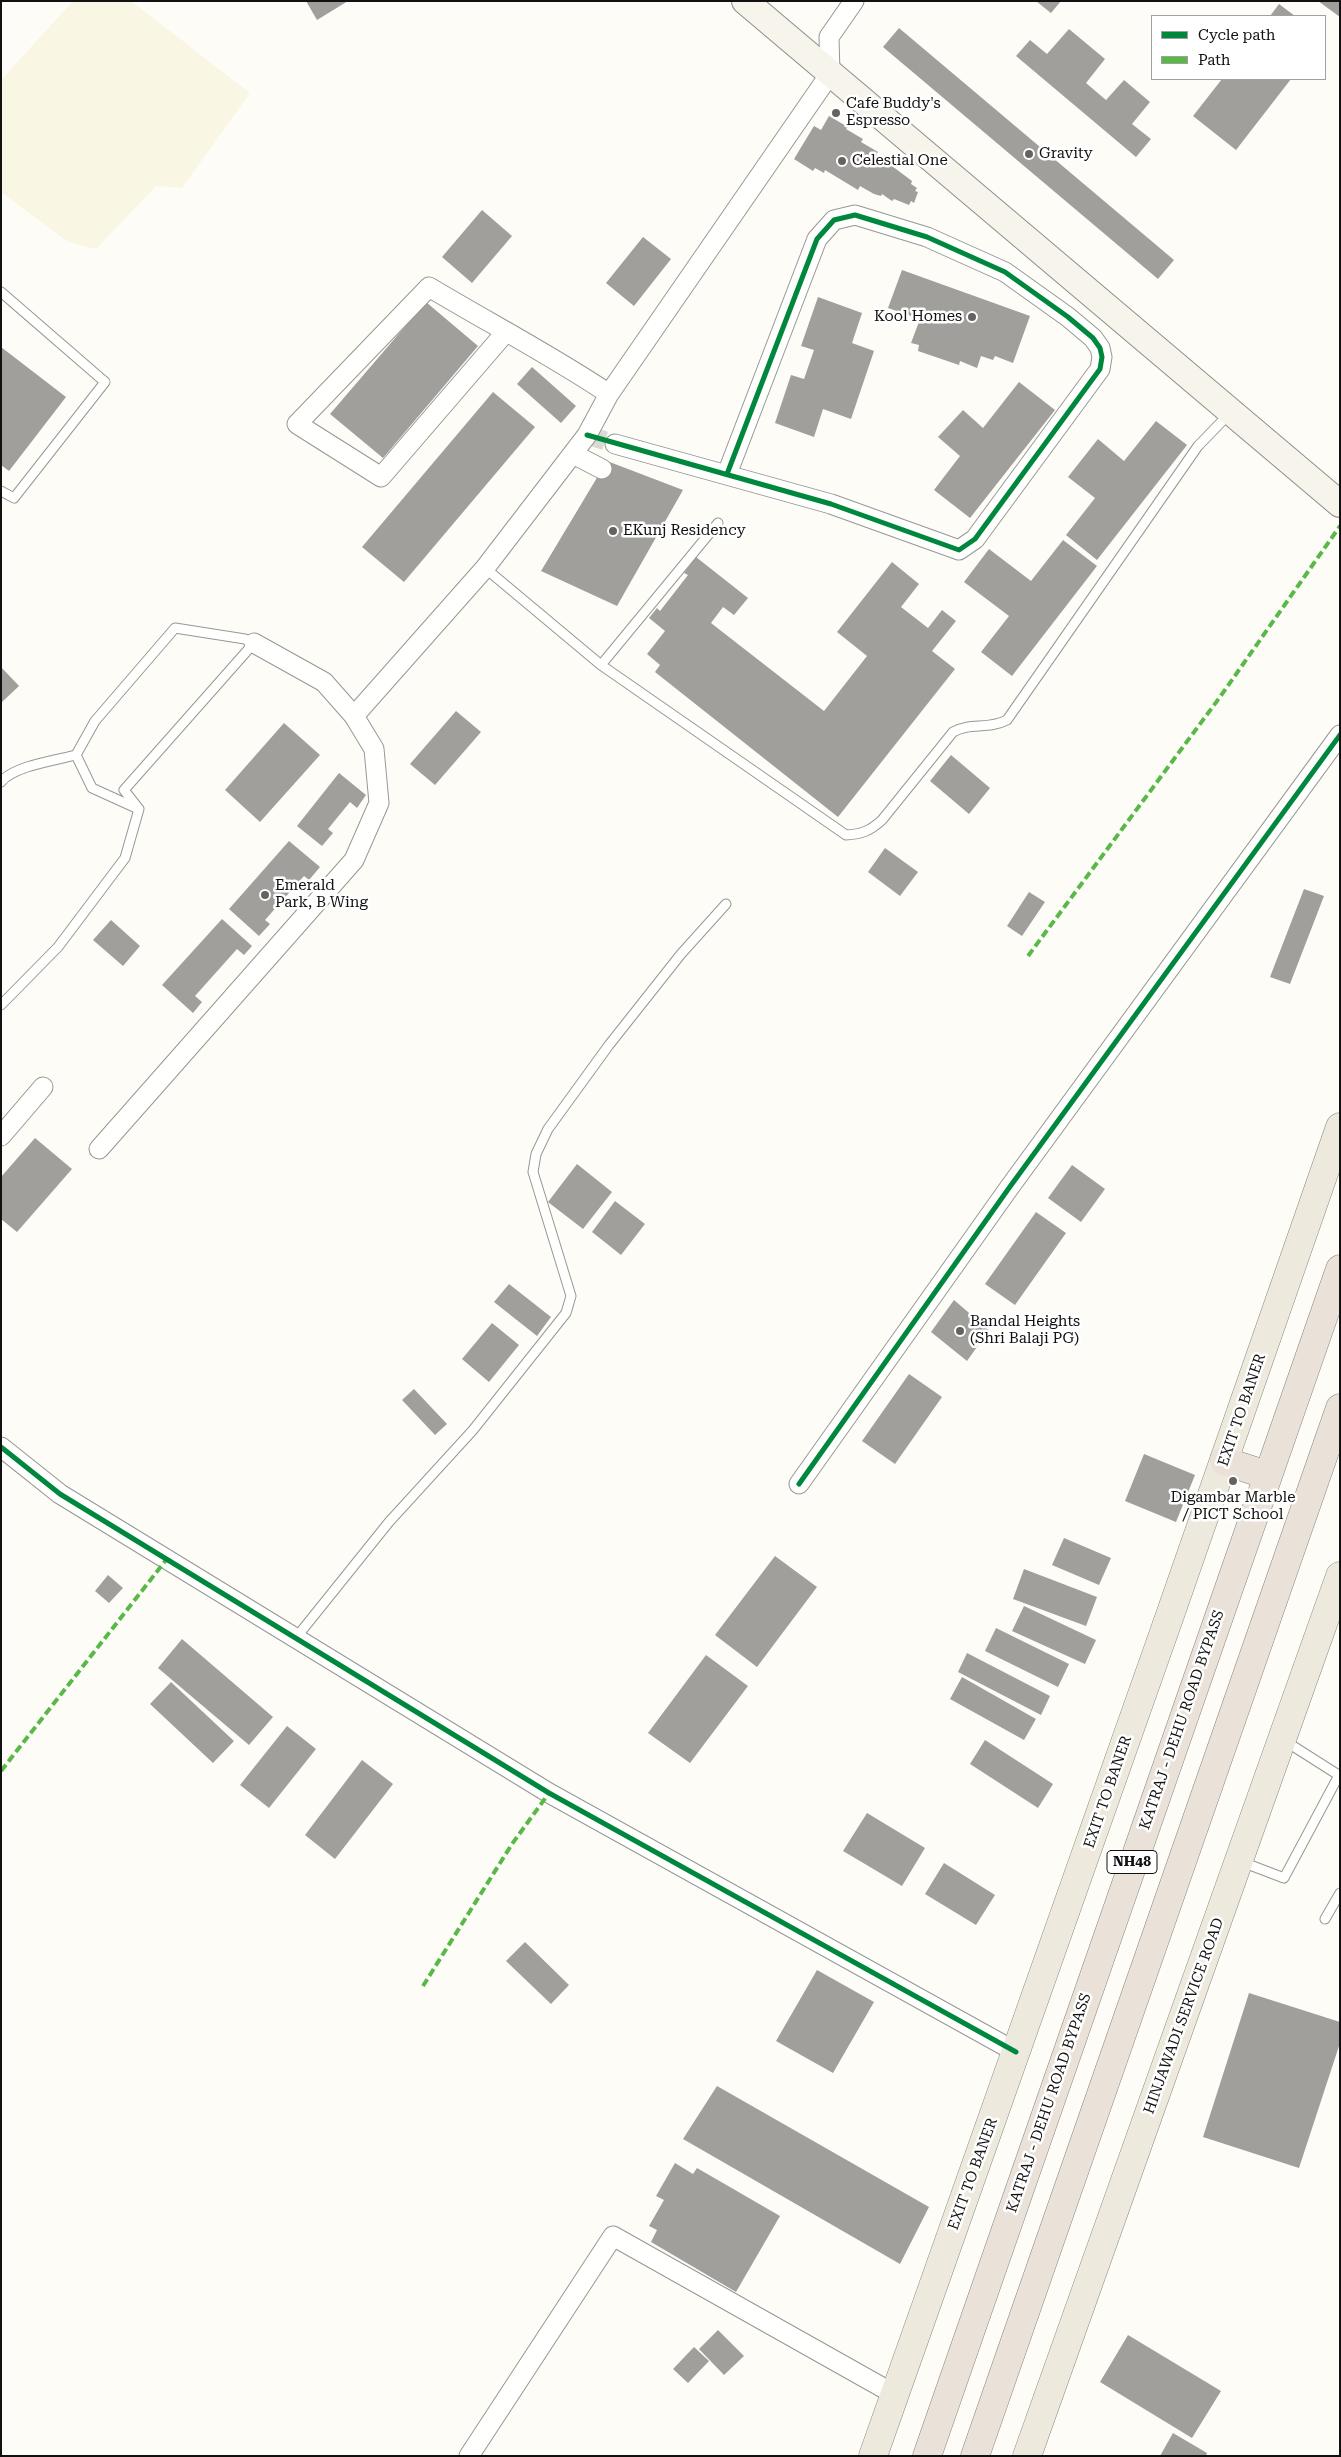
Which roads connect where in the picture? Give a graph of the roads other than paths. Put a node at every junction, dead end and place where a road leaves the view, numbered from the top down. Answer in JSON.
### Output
{"nodes":[{"id":1,"x":745,"y":1,"type":"edge"},
{"id":2,"x":854,"y":1,"type":"edge"},
{"id":3,"x":830,"y":74,"type":"junction"},
{"id":4,"x":3,"y":297,"type":"edge"},
{"id":5,"x":505,"y":333,"type":"junction"},
{"id":6,"x":609,"y":394,"type":"junction"},
{"id":7,"x":1231,"y":412,"type":"junction"},
{"id":8,"x":615,"y":444,"type":"tunnel mouth"},
{"id":9,"x":573,"y":454,"type":"junction"},
{"id":10,"x":602,"y":469,"type":"dead end"},
{"id":11,"x":726,"y":474,"type":"junction"},
{"id":12,"x":1,"y":491,"type":"edge"},
{"id":13,"x":1340,"y":504,"type":"edge"},
{"id":14,"x":718,"y":523,"type":"dead end"},
{"id":15,"x":485,"y":568,"type":"junction"},
{"id":16,"x":254,"y":643,"type":"junction"},
{"id":17,"x":601,"y":665,"type":"junction"},
{"id":18,"x":354,"y":716,"type":"junction"},
{"id":19,"x":1340,"y":736,"type":"edge"},
{"id":20,"x":76,"y":755,"type":"junction"},
{"id":21,"x":1,"y":782,"type":"edge"},
{"id":22,"x":139,"y":809,"type":"junction"},
{"id":23,"x":726,"y":904,"type":"dead end"},
{"id":24,"x":1,"y":1005,"type":"edge"},
{"id":25,"x":43,"y":1087,"type":"dead end"},
{"id":26,"x":1340,"y":1127,"type":"edge"},
{"id":27,"x":1,"y":1136,"type":"edge"},
{"id":28,"x":99,"y":1149,"type":"dead end"},
{"id":29,"x":1340,"y":1269,"type":"edge"},
{"id":30,"x":1340,"y":1408,"type":"edge"},
{"id":31,"x":1,"y":1446,"type":"edge"},
{"id":32,"x":1224,"y":1461,"type":"junction"},
{"id":33,"x":1267,"y":1475,"type":"junction"},
{"id":34,"x":799,"y":1484,"type":"dead end"},
{"id":35,"x":1340,"y":1576,"type":"edge"},
{"id":36,"x":295,"y":1640,"type":"junction"},
{"id":37,"x":1283,"y":1740,"type":"junction"},
{"id":38,"x":1340,"y":1776,"type":"edge"},
{"id":39,"x":1239,"y":1861,"type":"junction"},
{"id":40,"x":1340,"y":1893,"type":"edge"},
{"id":41,"x":1325,"y":1919,"type":"dead end"},
{"id":42,"x":1016,"y":2052,"type":"junction"},
{"id":43,"x":894,"y":2394,"type":"junction"},
{"id":44,"x":469,"y":2456,"type":"edge"},
{"id":45,"x":873,"y":2456,"type":"edge"},
{"id":46,"x":927,"y":2456,"type":"edge"},
{"id":47,"x":975,"y":2456,"type":"edge"},
{"id":48,"x":1027,"y":2456,"type":"edge"}],
"edges":[{"from":1,"to":3,"type":"street"},
{"from":2,"to":3,"type":"street"},
{"from":3,"to":6,"type":"street"},
{"from":3,"to":7,"type":"street"},
{"from":4,"to":12,"type":"lane"},
{"from":5,"to":5,"type":"street"},
{"from":5,"to":6,"type":"street"},
{"from":6,"to":9,"type":"street"},
{"from":7,"to":13,"type":"street"},
{"from":7,"to":17,"type":"lane"},
{"from":8,"to":11,"type":"street"},
{"from":9,"to":10,"type":"street"},
{"from":9,"to":15,"type":"street"},
{"from":11,"to":11,"type":"street"},
{"from":14,"to":17,"type":"lane"},
{"from":15,"to":17,"type":"lane"},
{"from":15,"to":18,"type":"street"},
{"from":16,"to":18,"type":"street"},
{"from":16,"to":20,"type":"lane"},
{"from":16,"to":22,"type":"lane"},
{"from":18,"to":28,"type":"street"},
{"from":19,"to":34,"type":"street"},
{"from":20,"to":21,"type":"lane"},
{"from":20,"to":22,"type":"lane"},
{"from":22,"to":24,"type":"lane"},
{"from":23,"to":36,"type":"lane"},
{"from":25,"to":27,"type":"street"},
{"from":26,"to":32,"type":"main road","name":"EXIT TO BANER"},
{"from":29,"to":33,"type":"highway","name":"KATRAJ - DEHU ROAD BYPASS","number":"NH48"},
{"from":30,"to":47,"type":"highway","number":"NH48"},
{"from":31,"to":36,"type":"street"},
{"from":32,"to":33,"type":"highway"},
{"from":32,"to":42,"type":"main road","name":"EXIT TO BANER"},
{"from":33,"to":46,"type":"highway","name":"KATRAJ - DEHU ROAD BYPASS","number":"NH48"},
{"from":35,"to":37,"type":"main road","name":"HINJAWADI SERVICE ROAD"},
{"from":36,"to":42,"type":"street"},
{"from":37,"to":38,"type":"lane"},
{"from":37,"to":39,"type":"main road","name":"HINJAWADI SERVICE ROAD"},
{"from":38,"to":39,"type":"lane"},
{"from":39,"to":48,"type":"main road","name":"HINJAWADI SERVICE ROAD"},
{"from":40,"to":41,"type":"lane"},
{"from":42,"to":43,"type":"main road","name":"EXIT TO BANER"},
{"from":43,"to":44,"type":"street"},
{"from":43,"to":45,"type":"main road","name":"EXIT TO BANER"}]}
